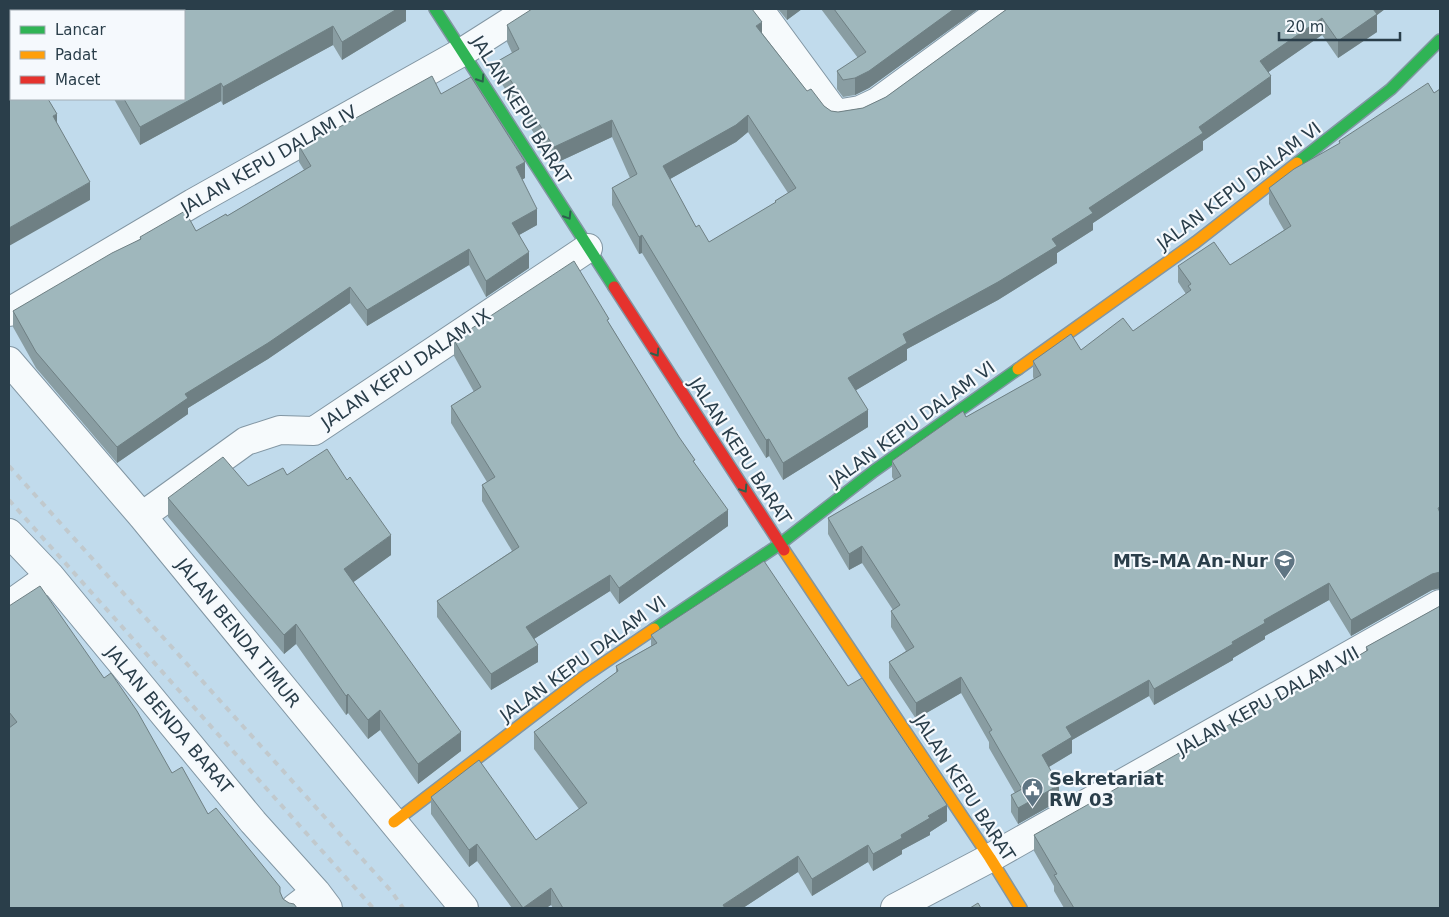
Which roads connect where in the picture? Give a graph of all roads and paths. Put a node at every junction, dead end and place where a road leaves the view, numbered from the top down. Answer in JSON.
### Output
{"nodes":[{"id":1,"x":435,"y":9,"type":"edge"},
{"id":2,"x":530,"y":9,"type":"edge"},
{"id":3,"x":759,"y":9,"type":"edge"},
{"id":4,"x":1004,"y":9,"type":"edge"},
{"id":5,"x":1440,"y":40,"type":"edge"},
{"id":6,"x":464,"y":51,"type":"junction"},
{"id":7,"x":588,"y":248,"type":"junction"},
{"id":8,"x":9,"y":312,"type":"edge"},
{"id":9,"x":9,"y":361,"type":"edge"},
{"id":10,"x":142,"y":516,"type":"junction"},
{"id":11,"x":9,"y":533,"type":"edge"},
{"id":12,"x":780,"y":544,"type":"junction"},
{"id":13,"x":50,"y":576,"type":"junction"},
{"id":14,"x":9,"y":604,"type":"edge"},
{"id":15,"x":1440,"y":604,"type":"edge"},
{"id":16,"x":394,"y":822,"type":"junction"},
{"id":17,"x":990,"y":858,"type":"junction"},
{"id":18,"x":313,"y":903,"type":"edge"},
{"id":19,"x":464,"y":908,"type":"edge"},
{"id":20,"x":895,"y":908,"type":"edge"},
{"id":21,"x":1021,"y":908,"type":"edge"}],
"edges":[{"from":1,"to":6,"type":"street","name":"JALAN KEPU BARAT"},
{"from":2,"to":6,"type":"street","name":"JALAN KEPU DALAM IV"},
{"from":3,"to":4,"type":"street"},
{"from":5,"to":12,"type":"street","name":"JALAN KEPU DALAM VI"},
{"from":6,"to":7,"type":"street","name":"JALAN KEPU BARAT","one_way":true},
{"from":6,"to":8,"type":"street","name":"JALAN KEPU DALAM IV"},
{"from":7,"to":10,"type":"street","name":"JALAN KEPU DALAM IX"},
{"from":7,"to":12,"type":"street","name":"JALAN KEPU BARAT","one_way":true},
{"from":9,"to":10,"type":"street","name":"JALAN BENDA TIMUR"},
{"from":10,"to":16,"type":"street","name":"JALAN BENDA TIMUR"},
{"from":11,"to":13,"type":"street","name":"JALAN BENDA BARAT"},
{"from":12,"to":16,"type":"street","name":"JALAN KEPU DALAM VI"},
{"from":12,"to":17,"type":"street","name":"JALAN KEPU BARAT"},
{"from":13,"to":14,"type":"street"},
{"from":13,"to":18,"type":"street","name":"JALAN BENDA BARAT"},
{"from":15,"to":17,"type":"street","name":"JALAN KEPU DALAM VII"},
{"from":16,"to":19,"type":"street","name":"JALAN BENDA TIMUR"},
{"from":17,"to":20,"type":"street","name":"JALAN KEPU DALAM VII"},
{"from":17,"to":21,"type":"street","name":"JALAN KEPU BARAT"}]}
